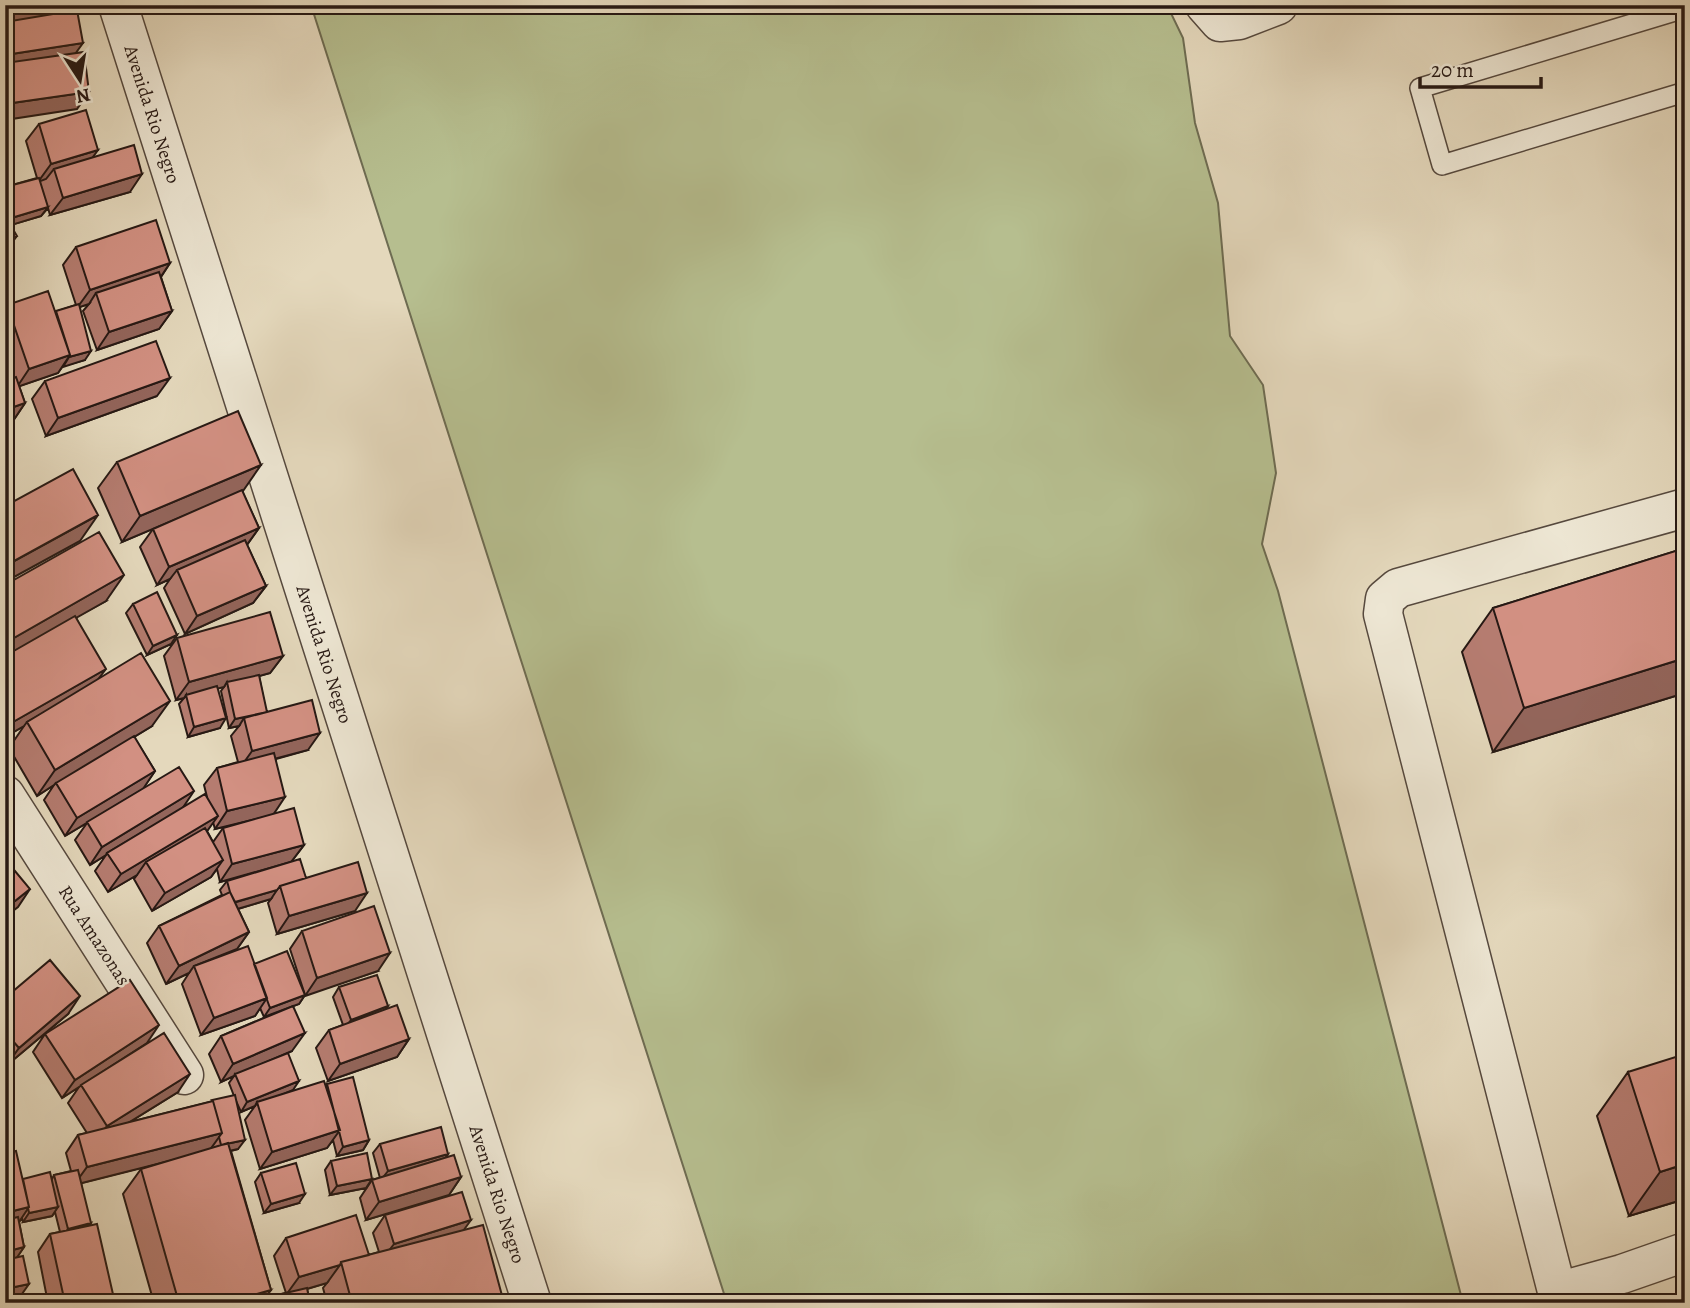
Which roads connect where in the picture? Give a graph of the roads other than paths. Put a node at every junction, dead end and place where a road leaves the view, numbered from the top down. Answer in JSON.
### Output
{"nodes":[{"id":1,"x":118,"y":5,"type":"edge"},
{"id":2,"x":1205,"y":5,"type":"edge"},
{"id":3,"x":1278,"y":5,"type":"edge"},
{"id":4,"x":1685,"y":8,"type":"edge"},
{"id":5,"x":1685,"y":93,"type":"edge"},
{"id":6,"x":1685,"y":508,"type":"edge"},
{"id":7,"x":5,"y":795,"type":"edge"},
{"id":8,"x":184,"y":1075,"type":"edge"},
{"id":9,"x":1685,"y":1252,"type":"edge"},
{"id":10,"x":1626,"y":1289,"type":"edge"},
{"id":11,"x":1558,"y":1297,"type":"edge"},
{"id":12,"x":532,"y":1303,"type":"edge"}],
"edges":[{"from":1,"to":12,"type":"street","name":"Avenida Rio Negro"},
{"from":2,"to":3,"type":"street"},
{"from":4,"to":5,"type":"lane"},
{"from":6,"to":11,"type":"street"},
{"from":7,"to":8,"type":"street","name":"Rua Amazonas"},
{"from":9,"to":10,"type":"street"},
{"from":10,"to":11,"type":"street"}]}
